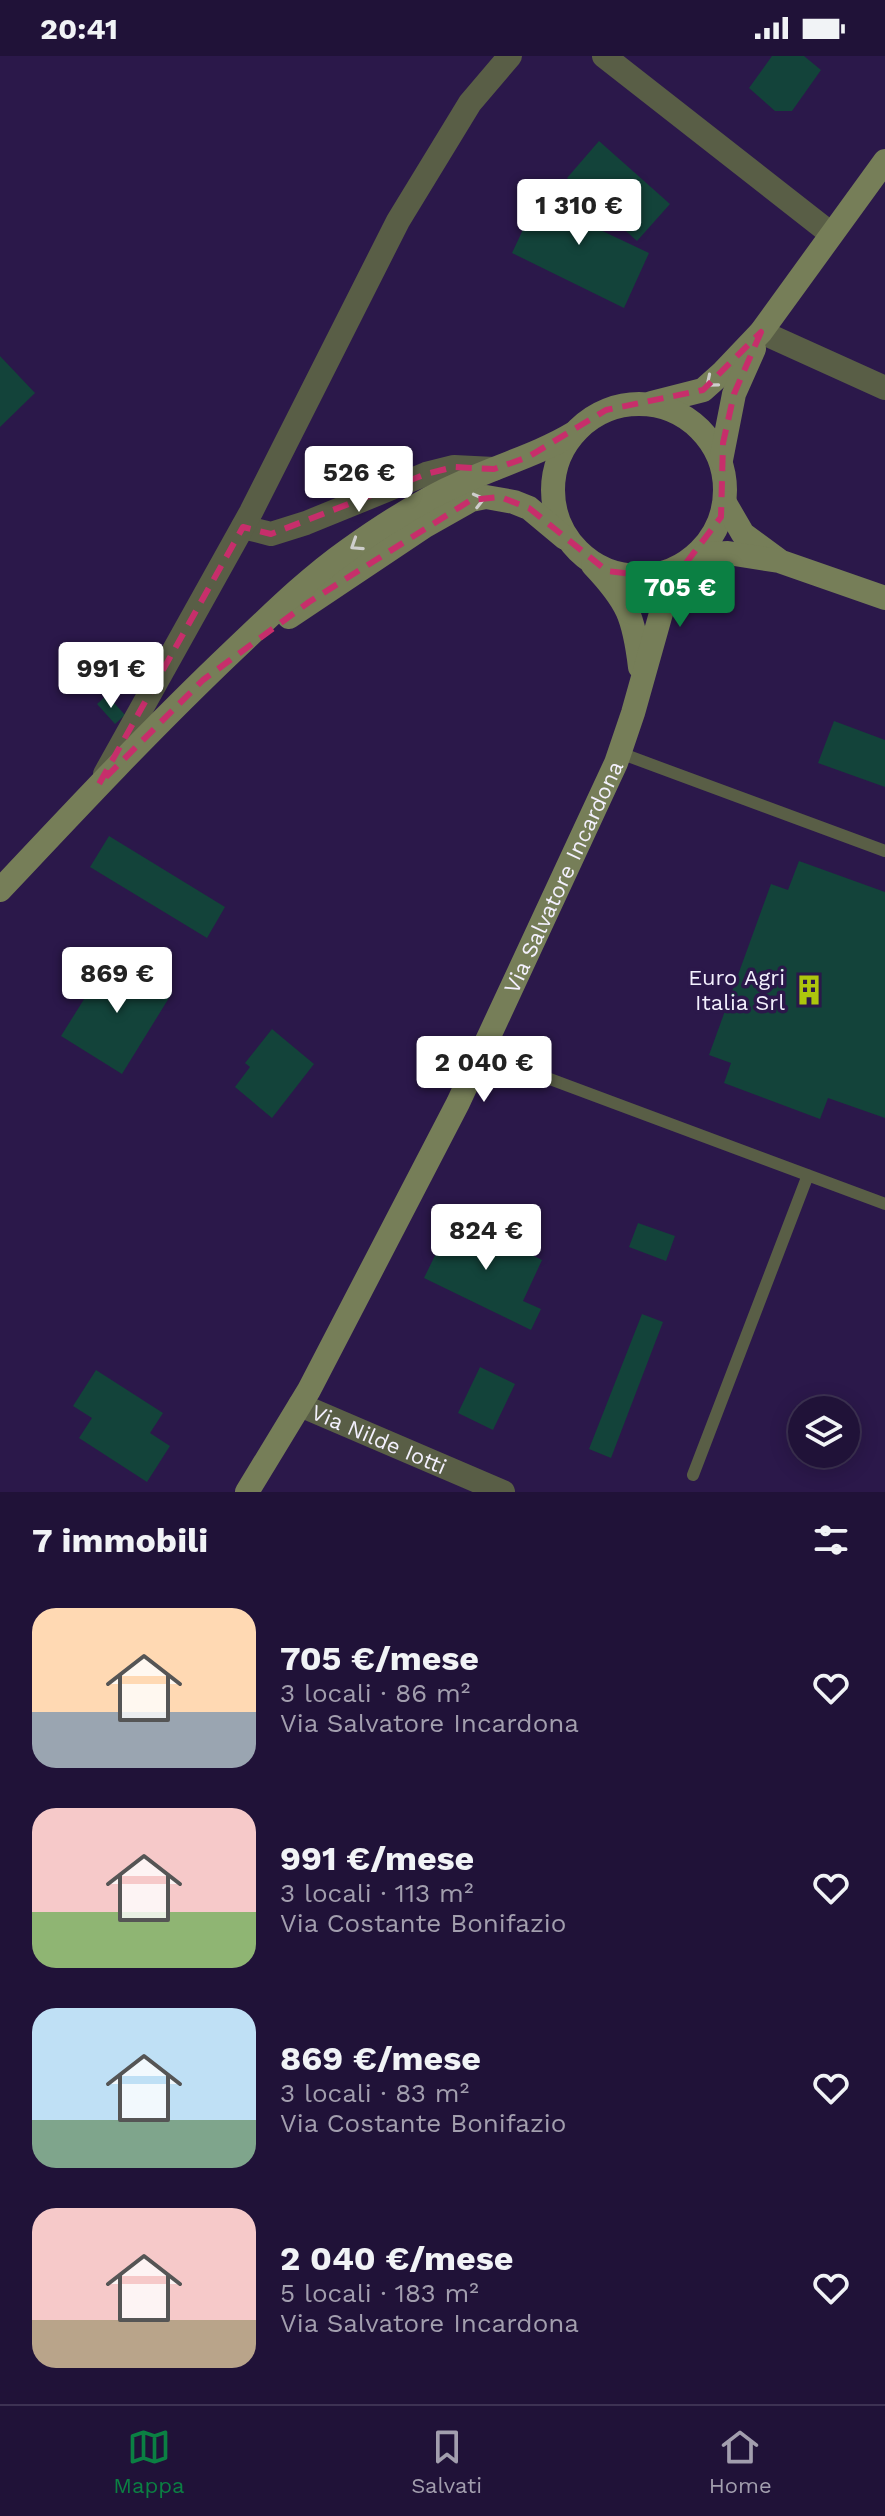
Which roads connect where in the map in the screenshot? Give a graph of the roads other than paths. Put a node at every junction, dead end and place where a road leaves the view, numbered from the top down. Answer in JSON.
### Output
{"nodes":[{"id":1,"x":510,"y":56,"type":"edge"},
{"id":2,"x":604,"y":56,"type":"edge"},
{"id":3,"x":885,"y":161,"type":"edge"},
{"id":4,"x":830,"y":233,"type":"junction"},
{"id":5,"x":761,"y":332,"type":"junction"},
{"id":6,"x":885,"y":388,"type":"edge"},
{"id":7,"x":645,"y":403,"type":"junction"},
{"id":8,"x":574,"y":433,"type":"junction"},
{"id":9,"x":721,"y":460,"type":"junction"},
{"id":10,"x":494,"y":469,"type":"junction"},
{"id":11,"x":725,"y":503,"type":"junction"},
{"id":12,"x":243,"y":527,"type":"junction"},
{"id":13,"x":570,"y":542,"type":"junction"},
{"id":14,"x":589,"y":561,"type":"junction"},
{"id":15,"x":779,"y":561,"type":"junction"},
{"id":16,"x":686,"y":563,"type":"junction"},
{"id":17,"x":885,"y":598,"type":"edge"},
{"id":18,"x":203,"y":680,"type":"junction"},
{"id":19,"x":641,"y":681,"type":"junction"},
{"id":20,"x":620,"y":753,"type":"junction"},
{"id":21,"x":99,"y":784,"type":"junction"},
{"id":22,"x":885,"y":851,"type":"edge"},
{"id":23,"x":0,"y":890,"type":"edge"},
{"id":24,"x":480,"y":1053,"type":"junction"},
{"id":25,"x":808,"y":1175,"type":"junction"},
{"id":26,"x":885,"y":1204,"type":"edge"},
{"id":27,"x":300,"y":1405,"type":"junction"},
{"id":28,"x":693,"y":1475,"type":"dead end"},
{"id":29,"x":247,"y":1492,"type":"edge"},
{"id":30,"x":503,"y":1492,"type":"edge"}],
"edges":[{"from":1,"to":12,"type":"street"},
{"from":2,"to":4,"type":"street"},
{"from":3,"to":4,"type":"main road"},
{"from":4,"to":5,"type":"main road"},
{"from":5,"to":6,"type":"street"},
{"from":5,"to":7,"type":"main road","one_way":true},
{"from":5,"to":9,"type":"main road"},
{"from":7,"to":8,"type":"main road"},
{"from":7,"to":9,"type":"main road"},
{"from":8,"to":10,"type":"main road"},
{"from":8,"to":13,"type":"main road"},
{"from":9,"to":11,"type":"main road"},
{"from":10,"to":12,"type":"street"},
{"from":10,"to":18,"type":"main road","one_way":true},
{"from":11,"to":15,"type":"main road"},
{"from":11,"to":16,"type":"main road"},
{"from":12,"to":21,"type":"street"},
{"from":13,"to":14,"type":"main road"},
{"from":18,"to":13,"type":"main road","one_way":true},
{"from":14,"to":16,"type":"main road"},
{"from":14,"to":19,"type":"main road"},
{"from":15,"to":16,"type":"main road"},
{"from":15,"to":17,"type":"main road"},
{"from":16,"to":19,"type":"main road","name":"Via Salvatore Incardona"},
{"from":18,"to":21,"type":"main road"},
{"from":19,"to":20,"type":"main road","name":"Via Salvatore Incardona"},
{"from":20,"to":22,"type":"lane"},
{"from":20,"to":24,"type":"main road","name":"Via Salvatore Incardona"},
{"from":21,"to":23,"type":"main road"},
{"from":24,"to":25,"type":"lane"},
{"from":24,"to":27,"type":"main road","name":"Via Salvatore Incardona"},
{"from":25,"to":26,"type":"lane"},
{"from":25,"to":28,"type":"lane"},
{"from":27,"to":29,"type":"main road","name":"Via Salvatore Incardona"},
{"from":27,"to":30,"type":"street","name":"Via Nilde Iotti"}]}
